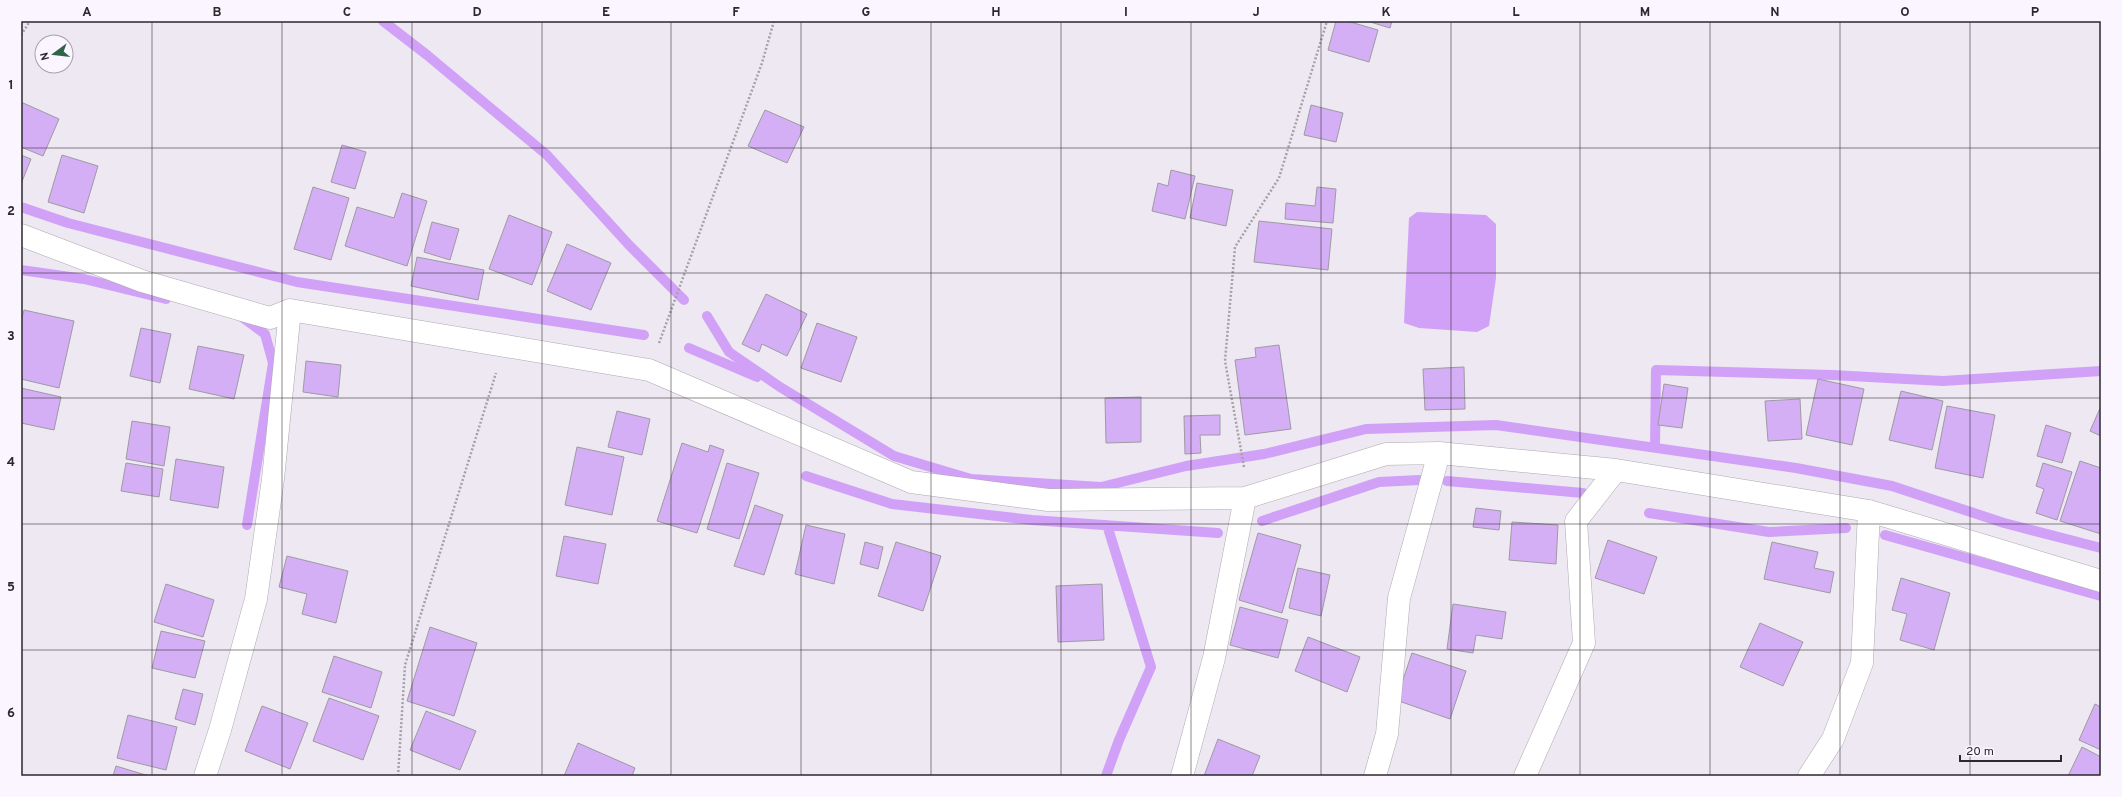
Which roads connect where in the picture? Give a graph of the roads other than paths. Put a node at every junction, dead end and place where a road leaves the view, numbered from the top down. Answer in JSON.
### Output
{"nodes":[{"id":1,"x":21,"y":235,"type":"edge"},
{"id":2,"x":290,"y":310,"type":"junction"},
{"id":3,"x":1439,"y":453,"type":"junction"},
{"id":4,"x":1616,"y":470,"type":"junction"},
{"id":5,"x":1245,"y":498,"type":"junction"},
{"id":6,"x":1869,"y":511,"type":"junction"},
{"id":7,"x":2101,"y":581,"type":"edge"},
{"id":8,"x":205,"y":776,"type":"edge"},
{"id":9,"x":1182,"y":776,"type":"edge"},
{"id":10,"x":1375,"y":776,"type":"edge"},
{"id":11,"x":1525,"y":776,"type":"edge"},
{"id":12,"x":1809,"y":776,"type":"edge"}],
"edges":[{"from":1,"to":2,"type":"street"},
{"from":2,"to":5,"type":"street"},
{"from":2,"to":8,"type":"street"},
{"from":3,"to":4,"type":"street"},
{"from":3,"to":5,"type":"street"},
{"from":3,"to":10,"type":"street"},
{"from":4,"to":6,"type":"street"},
{"from":4,"to":11,"type":"street"},
{"from":5,"to":9,"type":"street"},
{"from":6,"to":7,"type":"street"},
{"from":6,"to":12,"type":"street"}]}
